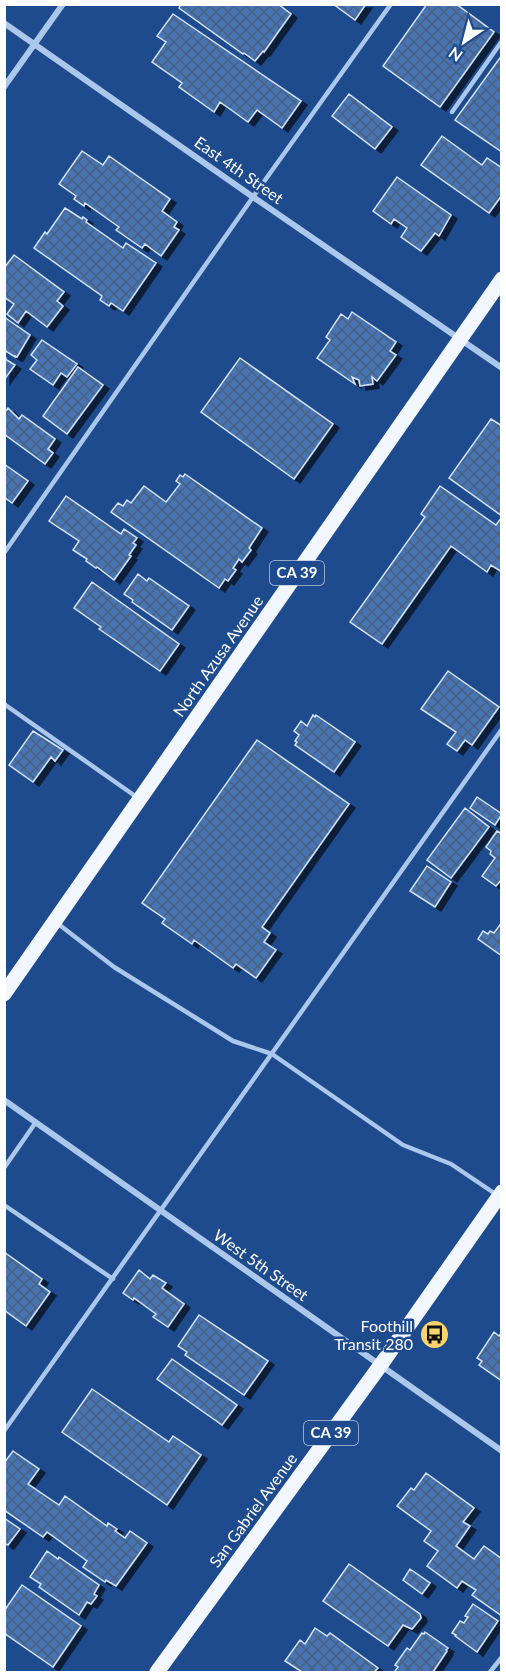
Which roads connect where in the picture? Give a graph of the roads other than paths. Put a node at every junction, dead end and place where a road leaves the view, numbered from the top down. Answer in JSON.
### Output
{"nodes":[{"id":1,"x":63,"y":4,"type":"edge"},
{"id":2,"x":391,"y":4,"type":"edge"},
{"id":3,"x":4,"y":23,"type":"edge"},
{"id":4,"x":501,"y":41,"type":"edge"},
{"id":5,"x":35,"y":44,"type":"junction"},
{"id":6,"x":4,"y":87,"type":"edge"},
{"id":7,"x":452,"y":112,"type":"dead end"},
{"id":8,"x":253,"y":197,"type":"junction"},
{"id":9,"x":501,"y":279,"type":"edge"},
{"id":10,"x":459,"y":338,"type":"junction"},
{"id":11,"x":501,"y":368,"type":"edge"},
{"id":12,"x":4,"y":553,"type":"edge"},
{"id":13,"x":4,"y":705,"type":"edge"},
{"id":14,"x":501,"y":729,"type":"edge"},
{"id":15,"x":140,"y":799,"type":"junction"},
{"id":16,"x":55,"y":921,"type":"junction"},
{"id":17,"x":4,"y":994,"type":"edge"},
{"id":18,"x":272,"y":1054,"type":"junction"},
{"id":19,"x":4,"y":1100,"type":"edge"},
{"id":20,"x":36,"y":1122,"type":"junction"},
{"id":21,"x":4,"y":1168,"type":"edge"},
{"id":22,"x":500,"y":1194,"type":"edge"},
{"id":23,"x":4,"y":1205,"type":"edge"},
{"id":24,"x":161,"y":1211,"type":"junction"},
{"id":25,"x":113,"y":1279,"type":"junction"},
{"id":26,"x":380,"y":1366,"type":"junction"},
{"id":27,"x":4,"y":1431,"type":"edge"},
{"id":28,"x":501,"y":1451,"type":"edge"},
{"id":29,"x":501,"y":1656,"type":"edge"},
{"id":30,"x":157,"y":1672,"type":"edge"},
{"id":31,"x":490,"y":1672,"type":"edge"}],
"edges":[{"from":1,"to":5,"type":"street"},
{"from":2,"to":8,"type":"lane"},
{"from":3,"to":5,"type":"street","name":"East 4th Street"},
{"from":4,"to":7,"type":"lane"},
{"from":5,"to":6,"type":"street"},
{"from":5,"to":8,"type":"street","name":"East 4th Street"},
{"from":8,"to":10,"type":"street","name":"East 4th Street"},
{"from":8,"to":12,"type":"lane"},
{"from":9,"to":10,"type":"main road","name":"North Azusa Avenue","number":"CA 39"},
{"from":10,"to":11,"type":"street","name":"East 4th Street"},
{"from":10,"to":15,"type":"main road","name":"North Azusa Avenue","number":"CA 39"},
{"from":13,"to":15,"type":"lane"},
{"from":14,"to":18,"type":"lane"},
{"from":15,"to":16,"type":"main road","name":"North Azusa Avenue","number":"CA 39"},
{"from":16,"to":17,"type":"main road","name":"North Azusa Avenue","number":"CA 39"},
{"from":16,"to":18,"type":"lane"},
{"from":18,"to":22,"type":"lane"},
{"from":18,"to":24,"type":"lane"},
{"from":19,"to":20,"type":"street","name":"West 5th Street"},
{"from":20,"to":21,"type":"lane"},
{"from":20,"to":24,"type":"street","name":"West 5th Street"},
{"from":22,"to":26,"type":"main road","name":"San Gabriel Avenue","number":"CA 39"},
{"from":23,"to":25,"type":"lane"},
{"from":24,"to":25,"type":"lane"},
{"from":24,"to":26,"type":"street","name":"West 5th Street"},
{"from":25,"to":27,"type":"lane"},
{"from":26,"to":28,"type":"street","name":"West 5th Street"},
{"from":26,"to":30,"type":"main road","name":"San Gabriel Avenue","number":"CA 39"},
{"from":29,"to":31,"type":"lane"}]}
